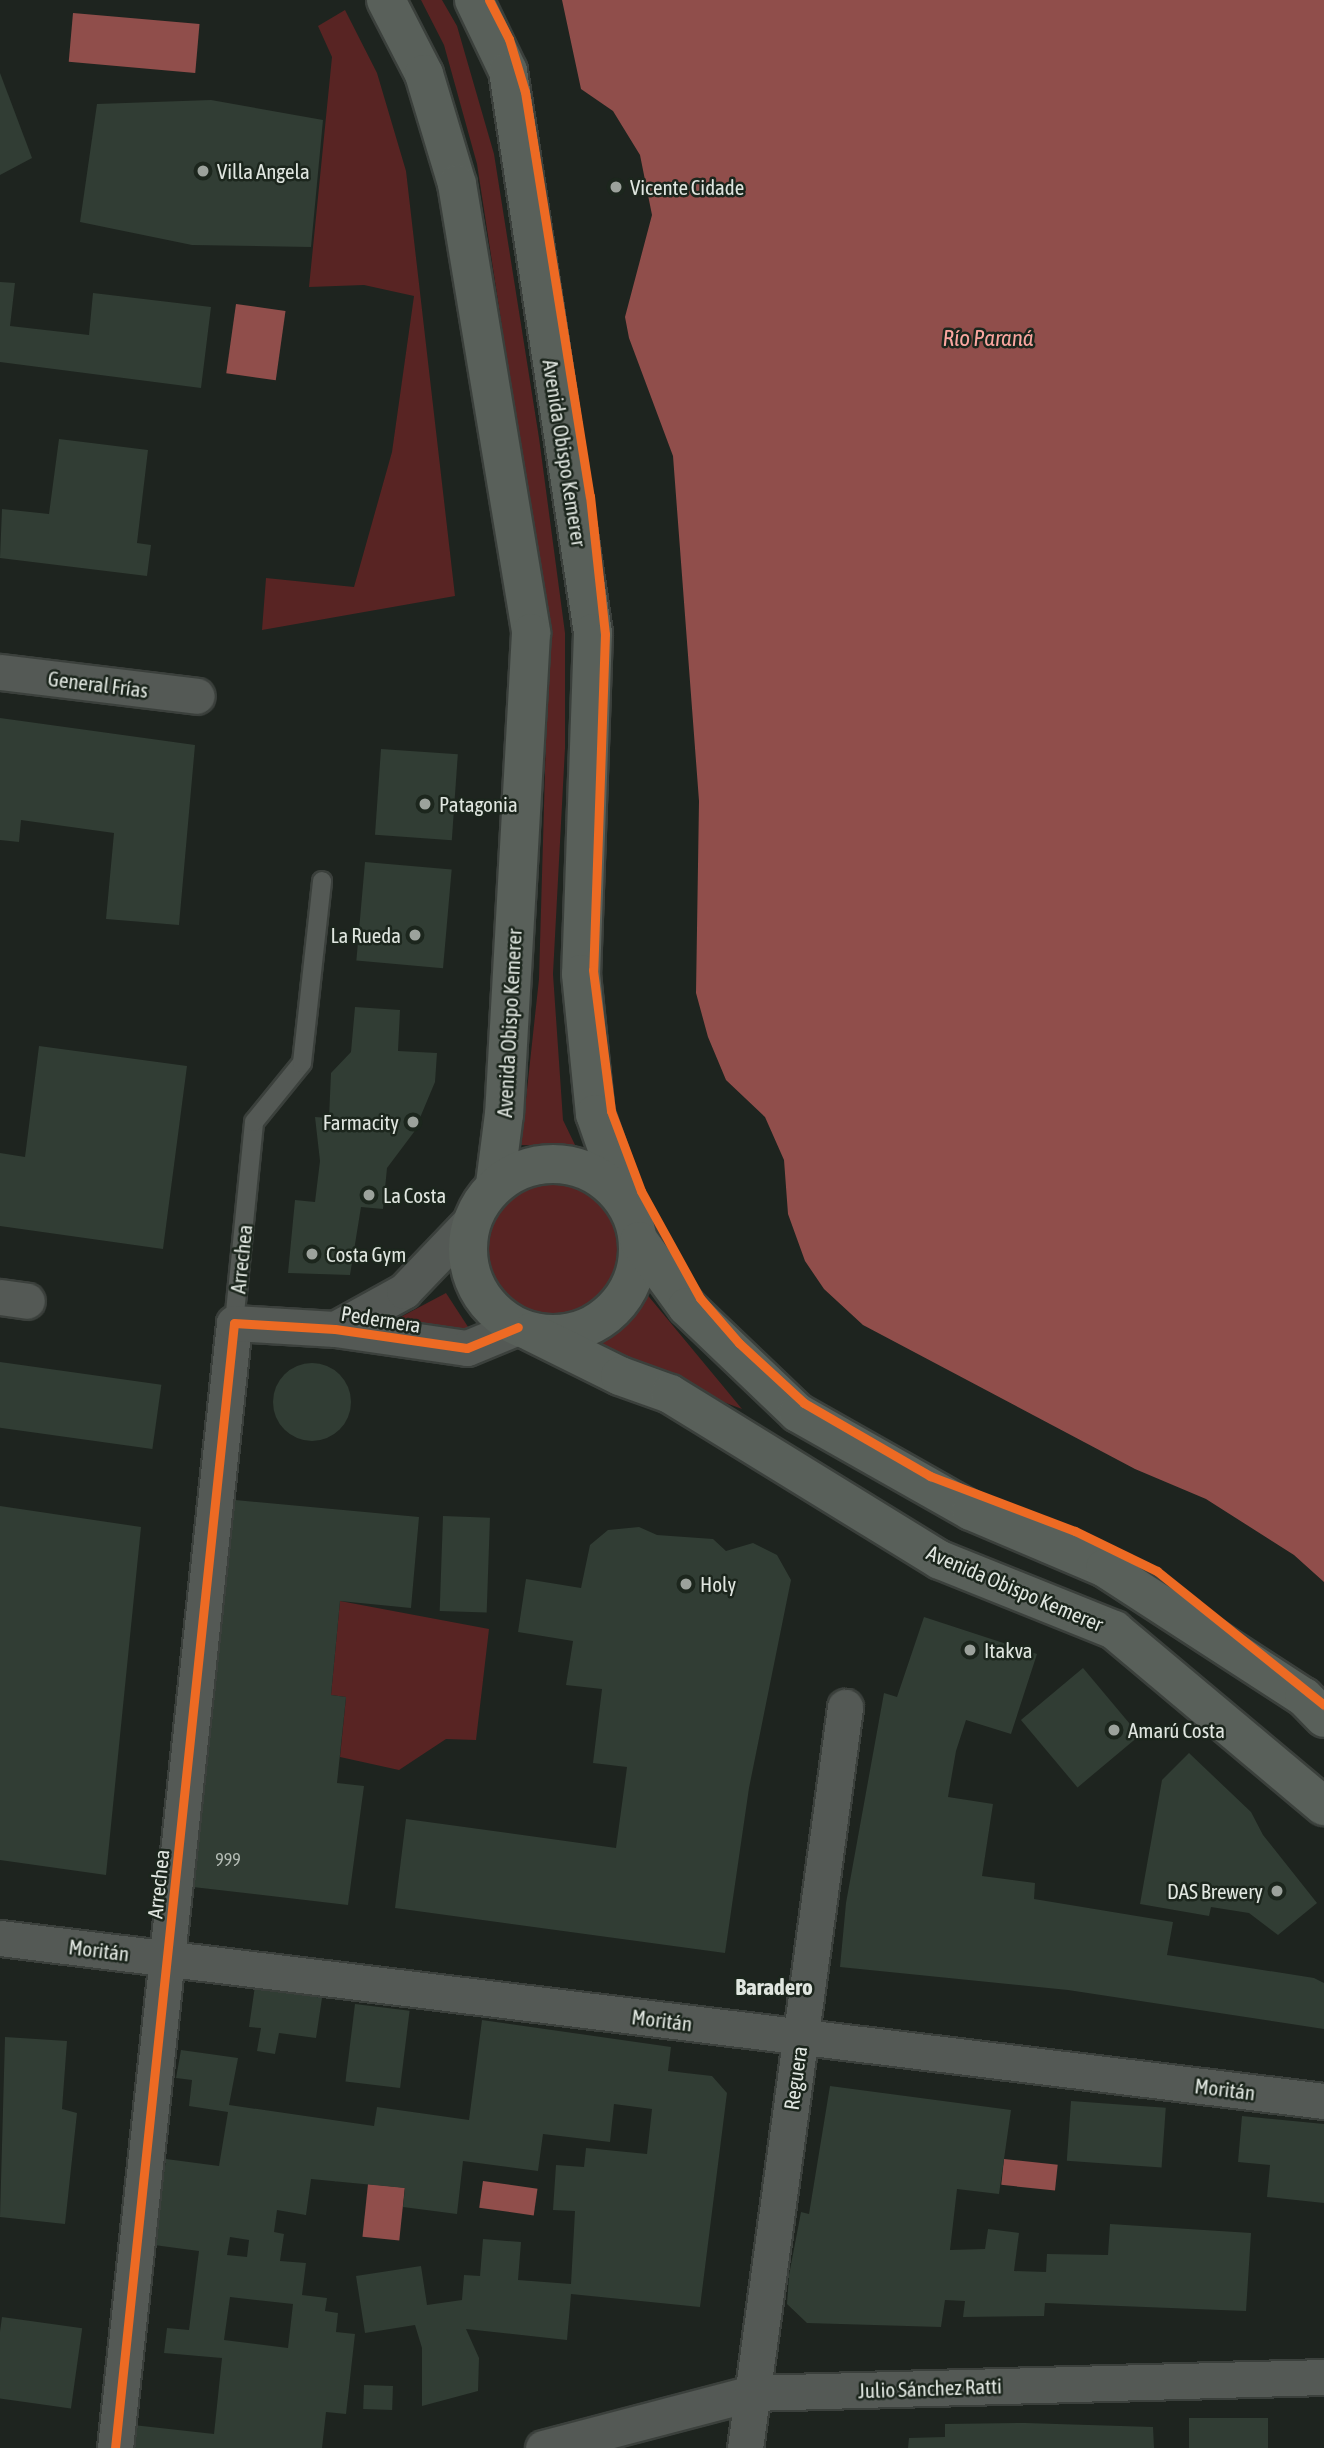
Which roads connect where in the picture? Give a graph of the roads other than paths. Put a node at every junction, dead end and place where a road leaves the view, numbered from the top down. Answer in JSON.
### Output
{"nodes":[{"id":1,"x":387,"y":0,"type":"edge"},
{"id":2,"x":474,"y":0,"type":"edge"},
{"id":3,"x":0,"y":672,"type":"edge"},
{"id":4,"x":197,"y":696,"type":"dead end"},
{"id":5,"x":322,"y":881,"type":"dead end"},
{"id":6,"x":495,"y":1184,"type":"junction"},
{"id":7,"x":626,"y":1203,"type":"junction"},
{"id":8,"x":470,"y":1222,"type":"junction"},
{"id":9,"x":639,"y":1241,"type":"junction"},
{"id":10,"x":234,"y":1323,"type":"junction"},
{"id":11,"x":335,"y":1329,"type":"junction"},
{"id":12,"x":524,"y":1330,"type":"junction"},
{"id":13,"x":845,"y":1707,"type":"dead end"},
{"id":14,"x":1324,"y":1718,"type":"edge"},
{"id":15,"x":1324,"y":1806,"type":"edge"},
{"id":16,"x":0,"y":1938,"type":"edge"},
{"id":17,"x":167,"y":1959,"type":"junction"},
{"id":18,"x":801,"y":2037,"type":"junction"},
{"id":19,"x":1324,"y":2101,"type":"edge"},
{"id":20,"x":1324,"y":2377,"type":"edge"},
{"id":21,"x":752,"y":2393,"type":"junction"},
{"id":22,"x":115,"y":2448,"type":"edge"},
{"id":23,"x":543,"y":2448,"type":"edge"},
{"id":24,"x":745,"y":2448,"type":"edge"}],
"edges":[{"from":1,"to":6,"type":"main road","name":"Avenida Obispo Kemerer"},
{"from":2,"to":7,"type":"main road","name":"Avenida Obispo Kemerer"},
{"from":3,"to":4,"type":"street","name":"General Frías"},
{"from":5,"to":10,"type":"lane","name":"Arrechea"},
{"from":6,"to":7,"type":"main road","name":"Avenida Obispo Kemerer"},
{"from":6,"to":8,"type":"main road","name":"Avenida Obispo Kemerer"},
{"from":7,"to":9,"type":"main road","name":"Avenida Obispo Kemerer"},
{"from":8,"to":11,"type":"street","name":"Pedernera"},
{"from":8,"to":12,"type":"main road","name":"Avenida Obispo Kemerer"},
{"from":9,"to":12,"type":"main road","name":"Avenida Obispo Kemerer"},
{"from":9,"to":14,"type":"main road","name":"Avenida Obispo Kemerer"},
{"from":10,"to":11,"type":"street","name":"Pedernera"},
{"from":10,"to":17,"type":"street","name":"Arrechea"},
{"from":11,"to":12,"type":"street","name":"Pedernera"},
{"from":12,"to":15,"type":"main road","name":"Avenida Obispo Kemerer"},
{"from":13,"to":18,"type":"street","name":"Reguera"},
{"from":16,"to":17,"type":"street","name":"Moritán"},
{"from":17,"to":18,"type":"street","name":"Moritán"},
{"from":17,"to":22,"type":"street","name":"Arrechea"},
{"from":18,"to":19,"type":"street","name":"Moritán"},
{"from":18,"to":21,"type":"street","name":"Reguera"},
{"from":20,"to":21,"type":"street","name":"Julio Sánchez Ratti"},
{"from":21,"to":23,"type":"street","name":"Julio Sánchez Ratti"},
{"from":21,"to":24,"type":"street","name":"Reguera"}]}
